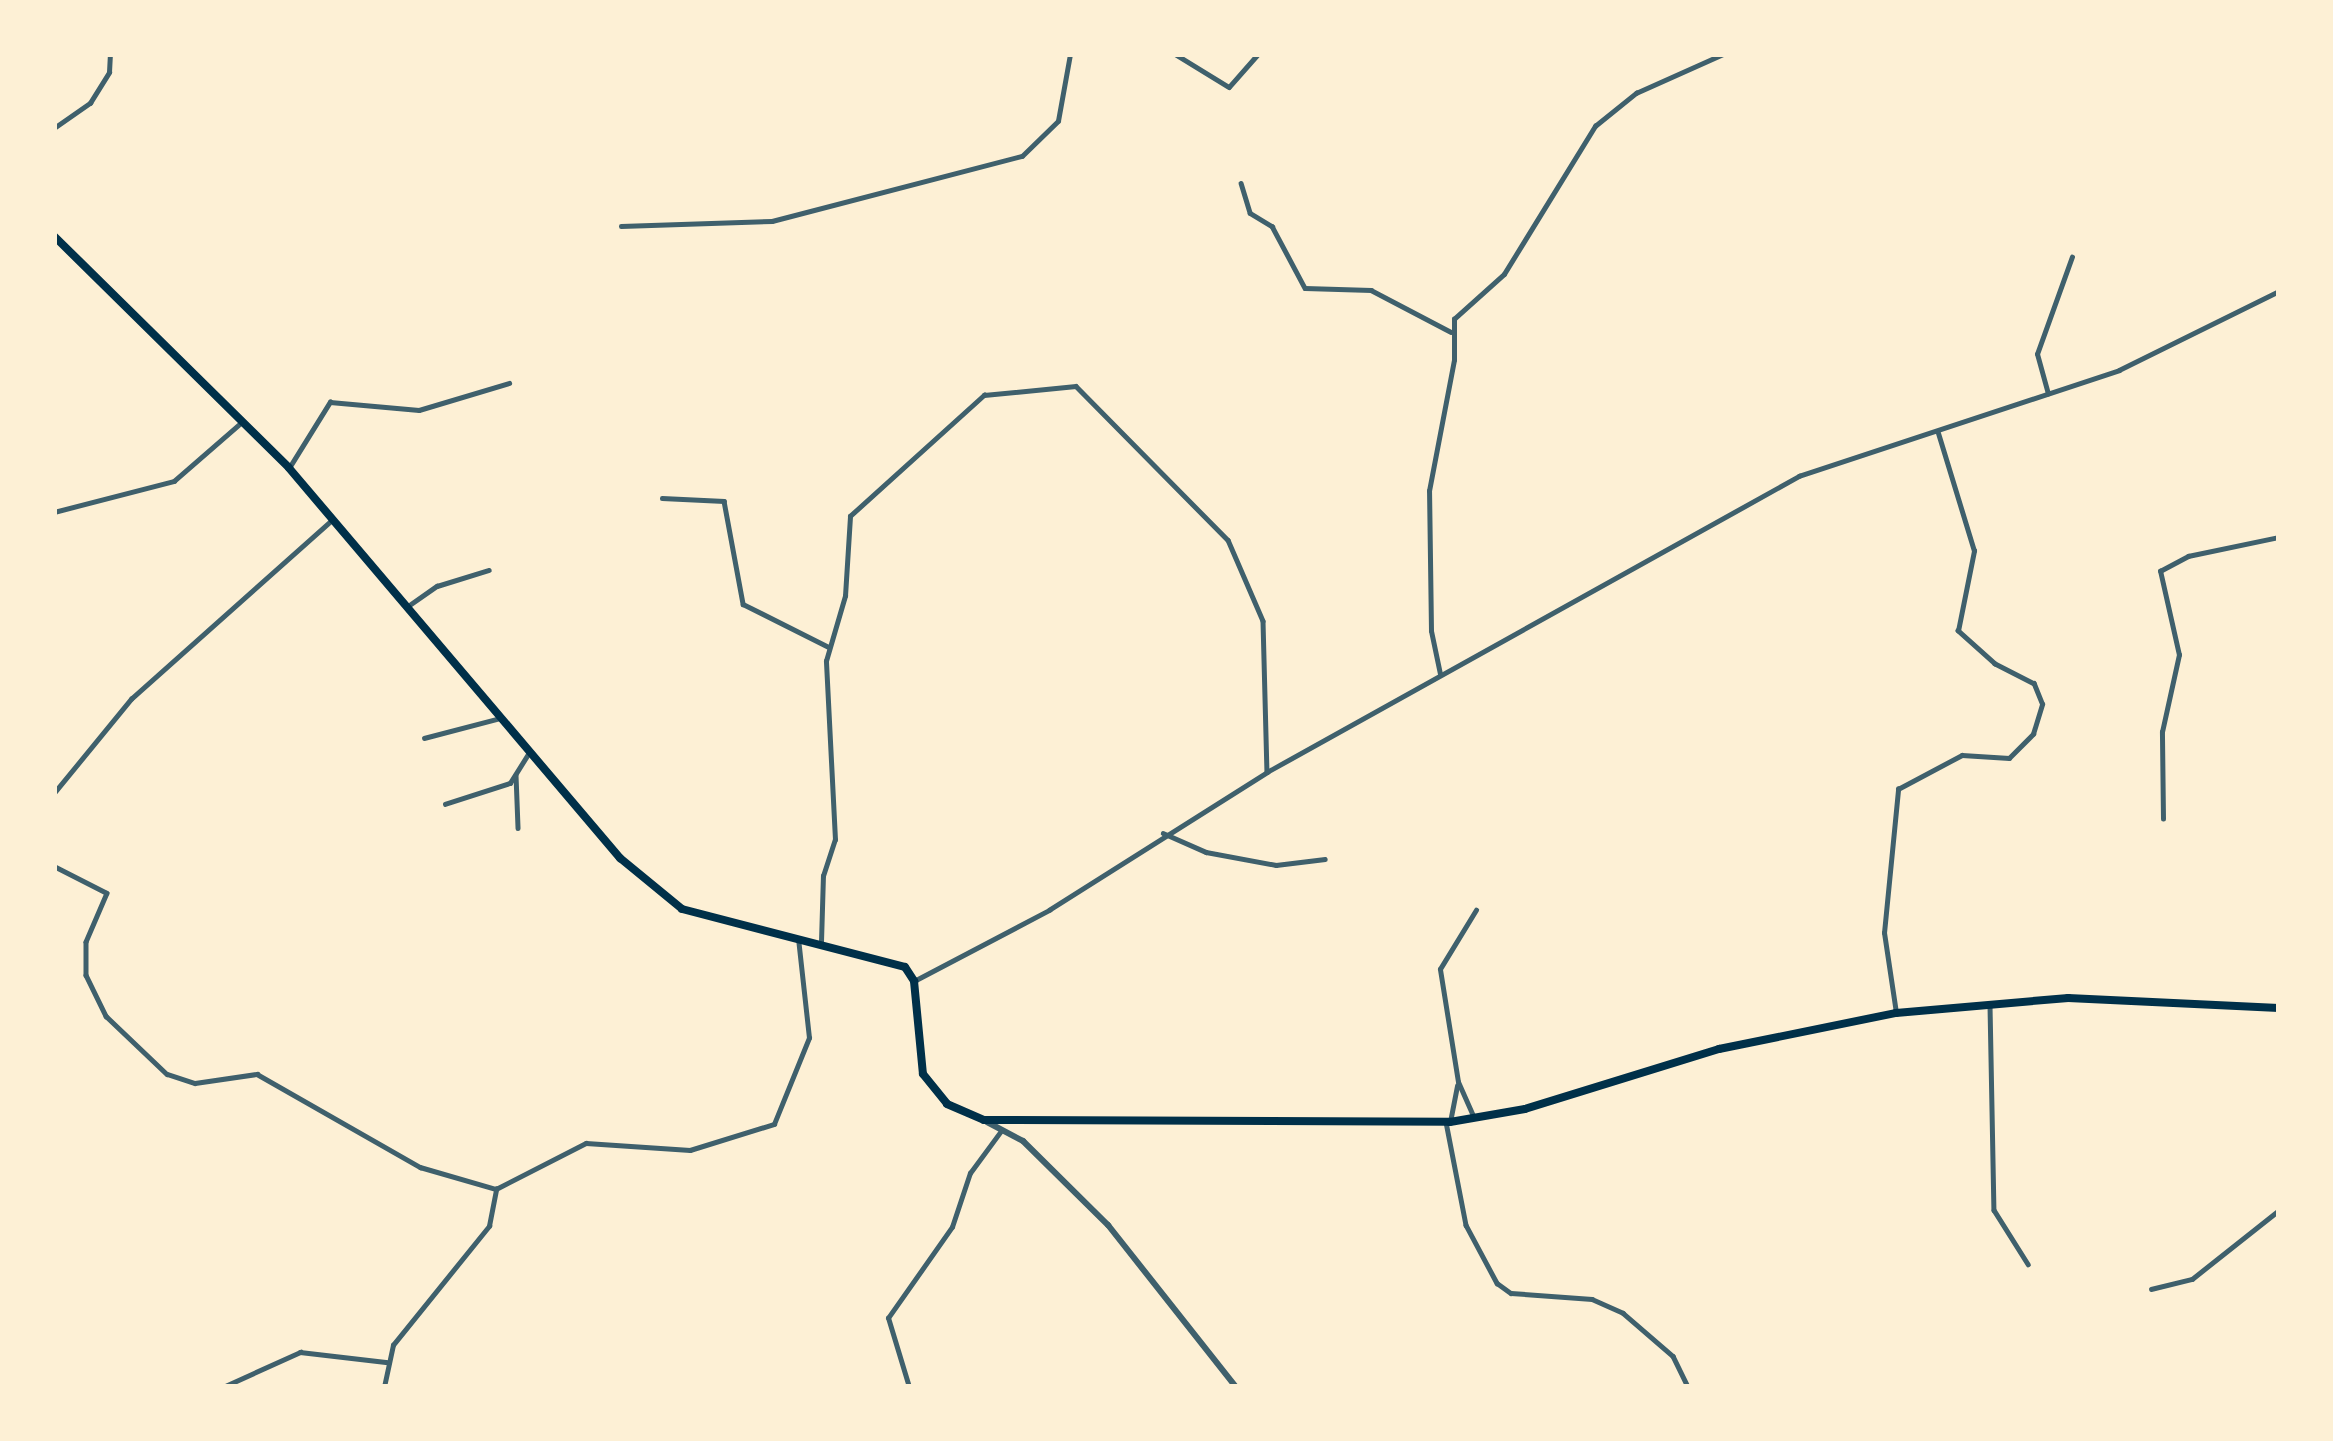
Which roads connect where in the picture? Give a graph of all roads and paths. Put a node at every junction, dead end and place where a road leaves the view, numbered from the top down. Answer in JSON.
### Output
{"nodes":[{"id":1,"x":110,"y":54,"type":"edge"},
{"id":2,"x":1070,"y":54,"type":"edge"},
{"id":3,"x":1175,"y":54,"type":"edge"},
{"id":4,"x":1258,"y":54,"type":"edge"},
{"id":5,"x":1723,"y":54,"type":"edge"},
{"id":6,"x":54,"y":128,"type":"edge"},
{"id":7,"x":1241,"y":183,"type":"dead end"},
{"id":8,"x":621,"y":226,"type":"dead end"},
{"id":9,"x":54,"y":236,"type":"edge"},
{"id":10,"x":2072,"y":257,"type":"dead end"},
{"id":11,"x":2279,"y":291,"type":"edge"},
{"id":12,"x":1451,"y":332,"type":"junction"},
{"id":13,"x":509,"y":382,"type":"dead end"},
{"id":14,"x":2048,"y":394,"type":"junction"},
{"id":15,"x":244,"y":420,"type":"junction"},
{"id":16,"x":1938,"y":434,"type":"junction"},
{"id":17,"x":289,"y":467,"type":"junction"},
{"id":18,"x":662,"y":498,"type":"dead end"},
{"id":19,"x":54,"y":512,"type":"edge"},
{"id":20,"x":332,"y":521,"type":"junction"},
{"id":21,"x":2279,"y":537,"type":"edge"},
{"id":22,"x":489,"y":570,"type":"dead end"},
{"id":23,"x":406,"y":608,"type":"junction"},
{"id":24,"x":829,"y":646,"type":"junction"},
{"id":25,"x":1440,"y":674,"type":"junction"},
{"id":26,"x":500,"y":718,"type":"junction"},
{"id":27,"x":424,"y":738,"type":"dead end"},
{"id":28,"x":530,"y":752,"type":"junction"},
{"id":29,"x":1267,"y":772,"type":"junction"},
{"id":30,"x":516,"y":775,"type":"junction"},
{"id":31,"x":54,"y":793,"type":"edge"},
{"id":32,"x":446,"y":804,"type":"dead end"},
{"id":33,"x":2163,"y":819,"type":"dead end"},
{"id":34,"x":518,"y":828,"type":"dead end"},
{"id":35,"x":1162,"y":833,"type":"junction"},
{"id":36,"x":1324,"y":859,"type":"dead end"},
{"id":37,"x":54,"y":866,"type":"edge"},
{"id":38,"x":1476,"y":910,"type":"dead end"},
{"id":39,"x":798,"y":939,"type":"junction"},
{"id":40,"x":821,"y":944,"type":"junction"},
{"id":41,"x":914,"y":981,"type":"junction"},
{"id":42,"x":1990,"y":1002,"type":"junction"},
{"id":43,"x":2279,"y":1007,"type":"edge"},
{"id":44,"x":1896,"y":1013,"type":"junction"},
{"id":45,"x":1458,"y":1082,"type":"junction"},
{"id":46,"x":1474,"y":1118,"type":"junction"},
{"id":47,"x":984,"y":1120,"type":"junction"},
{"id":48,"x":1448,"y":1122,"type":"junction"},
{"id":49,"x":1002,"y":1130,"type":"junction"},
{"id":50,"x":496,"y":1190,"type":"junction"},
{"id":51,"x":2279,"y":1210,"type":"edge"},
{"id":52,"x":2028,"y":1264,"type":"dead end"},
{"id":53,"x":2151,"y":1289,"type":"dead end"},
{"id":54,"x":386,"y":1362,"type":"junction"},
{"id":55,"x":223,"y":1387,"type":"edge"},
{"id":56,"x":384,"y":1387,"type":"edge"},
{"id":57,"x":909,"y":1387,"type":"edge"},
{"id":58,"x":1236,"y":1387,"type":"edge"},
{"id":59,"x":1688,"y":1387,"type":"edge"}],
"edges":[{"from":1,"to":6,"type":"street"},
{"from":2,"to":8,"type":"street"},
{"from":3,"to":4,"type":"street"},
{"from":5,"to":12,"type":"street"},
{"from":7,"to":12,"type":"street"},
{"from":9,"to":15,"type":"main road"},
{"from":10,"to":14,"type":"street"},
{"from":11,"to":14,"type":"street"},
{"from":12,"to":25,"type":"street"},
{"from":13,"to":17,"type":"street"},
{"from":14,"to":16,"type":"street"},
{"from":15,"to":17,"type":"main road"},
{"from":15,"to":19,"type":"street"},
{"from":16,"to":25,"type":"street"},
{"from":16,"to":44,"type":"street"},
{"from":17,"to":20,"type":"main road"},
{"from":18,"to":24,"type":"street"},
{"from":20,"to":23,"type":"main road"},
{"from":20,"to":31,"type":"street"},
{"from":21,"to":33,"type":"street"},
{"from":22,"to":23,"type":"street"},
{"from":23,"to":26,"type":"main road"},
{"from":24,"to":29,"type":"street"},
{"from":24,"to":40,"type":"street"},
{"from":25,"to":29,"type":"street"},
{"from":26,"to":27,"type":"street"},
{"from":26,"to":28,"type":"main road"},
{"from":28,"to":30,"type":"street"},
{"from":28,"to":39,"type":"main road"},
{"from":29,"to":35,"type":"street"},
{"from":30,"to":32,"type":"street"},
{"from":30,"to":34,"type":"street"},
{"from":35,"to":36,"type":"street"},
{"from":35,"to":41,"type":"street"},
{"from":37,"to":50,"type":"street"},
{"from":38,"to":45,"type":"street"},
{"from":39,"to":40,"type":"main road"},
{"from":39,"to":50,"type":"street"},
{"from":40,"to":41,"type":"main road"},
{"from":41,"to":47,"type":"main road"},
{"from":42,"to":43,"type":"main road"},
{"from":42,"to":44,"type":"main road"},
{"from":42,"to":52,"type":"street"},
{"from":44,"to":46,"type":"main road"},
{"from":45,"to":46,"type":"street"},
{"from":45,"to":48,"type":"street"},
{"from":46,"to":48,"type":"main road"},
{"from":47,"to":48,"type":"main road"},
{"from":47,"to":49,"type":"street"},
{"from":48,"to":59,"type":"street"},
{"from":49,"to":57,"type":"street"},
{"from":49,"to":58,"type":"street"},
{"from":50,"to":54,"type":"street"},
{"from":51,"to":53,"type":"street"},
{"from":54,"to":55,"type":"street"},
{"from":54,"to":56,"type":"street"}]}
